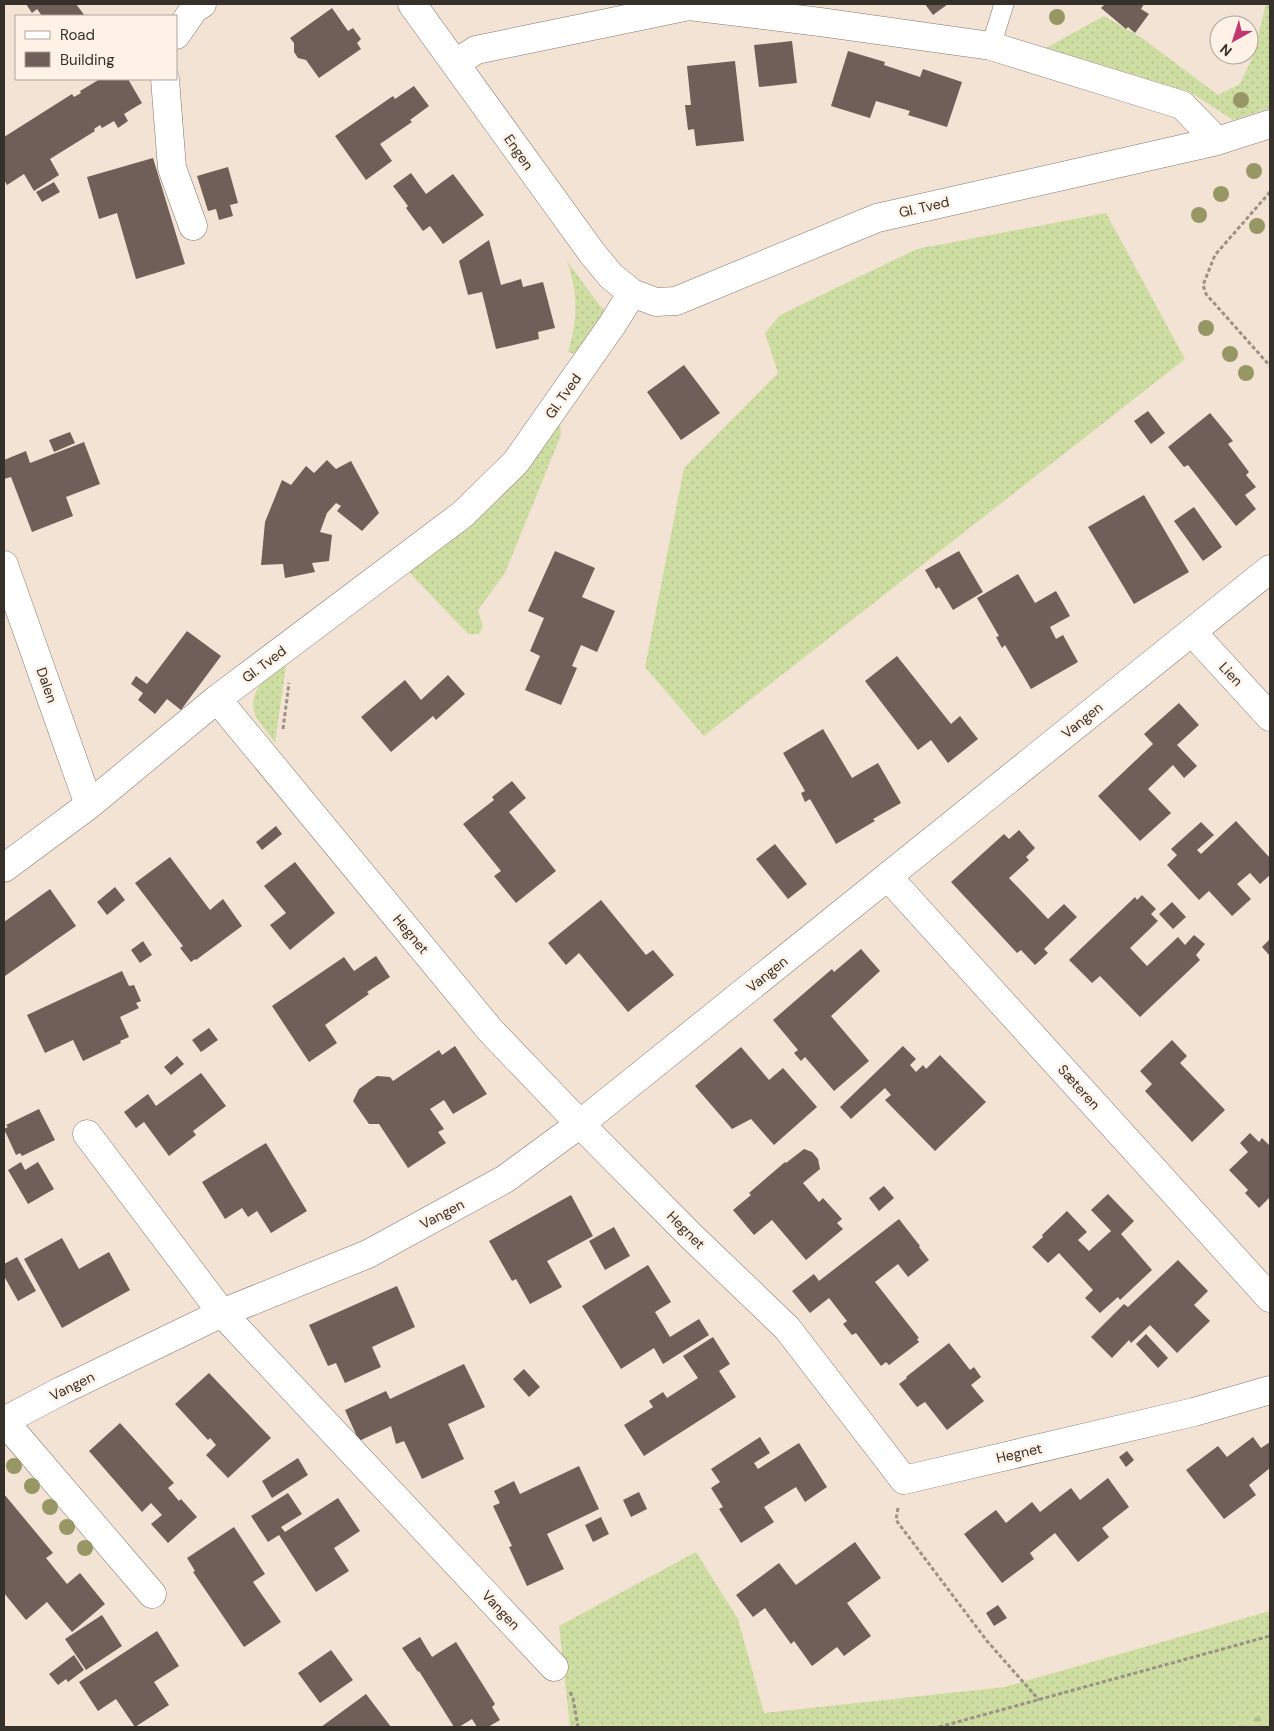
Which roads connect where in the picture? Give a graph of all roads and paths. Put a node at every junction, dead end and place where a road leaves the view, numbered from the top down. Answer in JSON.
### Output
{"nodes":[{"id":1,"x":202,"y":4,"type":"edge"},
{"id":2,"x":412,"y":4,"type":"edge"},
{"id":3,"x":841,"y":4,"type":"edge"},
{"id":4,"x":1004,"y":4,"type":"edge"},
{"id":5,"x":690,"y":5,"type":"edge"},
{"id":6,"x":874,"y":29,"type":"junction"},
{"id":7,"x":178,"y":32,"type":"edge"},
{"id":8,"x":991,"y":46,"type":"junction"},
{"id":9,"x":456,"y":63,"type":"junction"},
{"id":10,"x":165,"y":80,"type":"edge"},
{"id":11,"x":1270,"y":124,"type":"edge"},
{"id":12,"x":1217,"y":141,"type":"junction"},
{"id":13,"x":1270,"y":192,"type":"edge"},
{"id":14,"x":193,"y":226,"type":"dead end"},
{"id":15,"x":632,"y":293,"type":"junction"},
{"id":16,"x":1270,"y":366,"type":"edge"},
{"id":17,"x":4,"y":565,"type":"edge"},
{"id":18,"x":1270,"y":569,"type":"edge"},
{"id":19,"x":1192,"y":632,"type":"junction"},
{"id":20,"x":296,"y":640,"type":"junction"},
{"id":21,"x":217,"y":699,"type":"junction"},
{"id":22,"x":1270,"y":717,"type":"edge"},
{"id":23,"x":277,"y":772,"type":"junction"},
{"id":24,"x":89,"y":805,"type":"junction"},
{"id":25,"x":4,"y":868,"type":"edge"},
{"id":26,"x":888,"y":877,"type":"junction"},
{"id":27,"x":580,"y":1124,"type":"junction"},
{"id":28,"x":87,"y":1134,"type":"dead end"},
{"id":29,"x":1270,"y":1298,"type":"edge"},
{"id":30,"x":222,"y":1313,"type":"junction"},
{"id":31,"x":1270,"y":1390,"type":"edge"},
{"id":32,"x":904,"y":1480,"type":"junction"},
{"id":33,"x":152,"y":1594,"type":"dead end"},
{"id":34,"x":1270,"y":1636,"type":"edge"},
{"id":35,"x":554,"y":1667,"type":"joint"},
{"id":36,"x":1039,"y":1700,"type":"junction"},
{"id":37,"x":578,"y":1727,"type":"edge"},
{"id":38,"x":939,"y":1727,"type":"edge"}],
"edges":[{"from":1,"to":7,"type":"street"},
{"from":2,"to":9,"type":"street","name":"Engen"},
{"from":3,"to":6,"type":"street"},
{"from":4,"to":8,"type":"lane"},
{"from":5,"to":6,"type":"street"},
{"from":5,"to":9,"type":"street"},
{"from":6,"to":8,"type":"street"},
{"from":8,"to":12,"type":"street"},
{"from":9,"to":15,"type":"street","name":"Engen"},
{"from":10,"to":14,"type":"street"},
{"from":11,"to":12,"type":"street","name":"Gl. Tved"},
{"from":12,"to":15,"type":"street","name":"Gl. Tved"},
{"from":13,"to":16,"type":"path"},
{"from":15,"to":20,"type":"street","name":"Gl. Tved"},
{"from":17,"to":24,"type":"street","name":"Dalen"},
{"from":18,"to":19,"type":"street","name":"Vangen"},
{"from":19,"to":22,"type":"street","name":"Lien"},
{"from":19,"to":26,"type":"street","name":"Vangen"},
{"from":20,"to":21,"type":"street","name":"Gl. Tved"},
{"from":20,"to":23,"type":"path"},
{"from":21,"to":23,"type":"street","name":"Hegnet"},
{"from":21,"to":24,"type":"street","name":"Gl. Tved"},
{"from":23,"to":27,"type":"street","name":"Hegnet"},
{"from":24,"to":25,"type":"street","name":"Gl. Tved"},
{"from":26,"to":27,"type":"street","name":"Vangen"},
{"from":26,"to":29,"type":"street","name":"Sæteren"},
{"from":27,"to":30,"type":"street","name":"Vangen"},
{"from":27,"to":32,"type":"street","name":"Hegnet"},
{"from":28,"to":30,"type":"street","name":"Vangen"},
{"from":30,"to":33,"type":"street","name":"Vangen"},
{"from":30,"to":35,"type":"street","name":"Vangen"},
{"from":31,"to":32,"type":"street","name":"Hegnet"},
{"from":32,"to":36,"type":"path"},
{"from":34,"to":36,"type":"path"},
{"from":35,"to":37,"type":"path"},
{"from":36,"to":38,"type":"path"}]}
